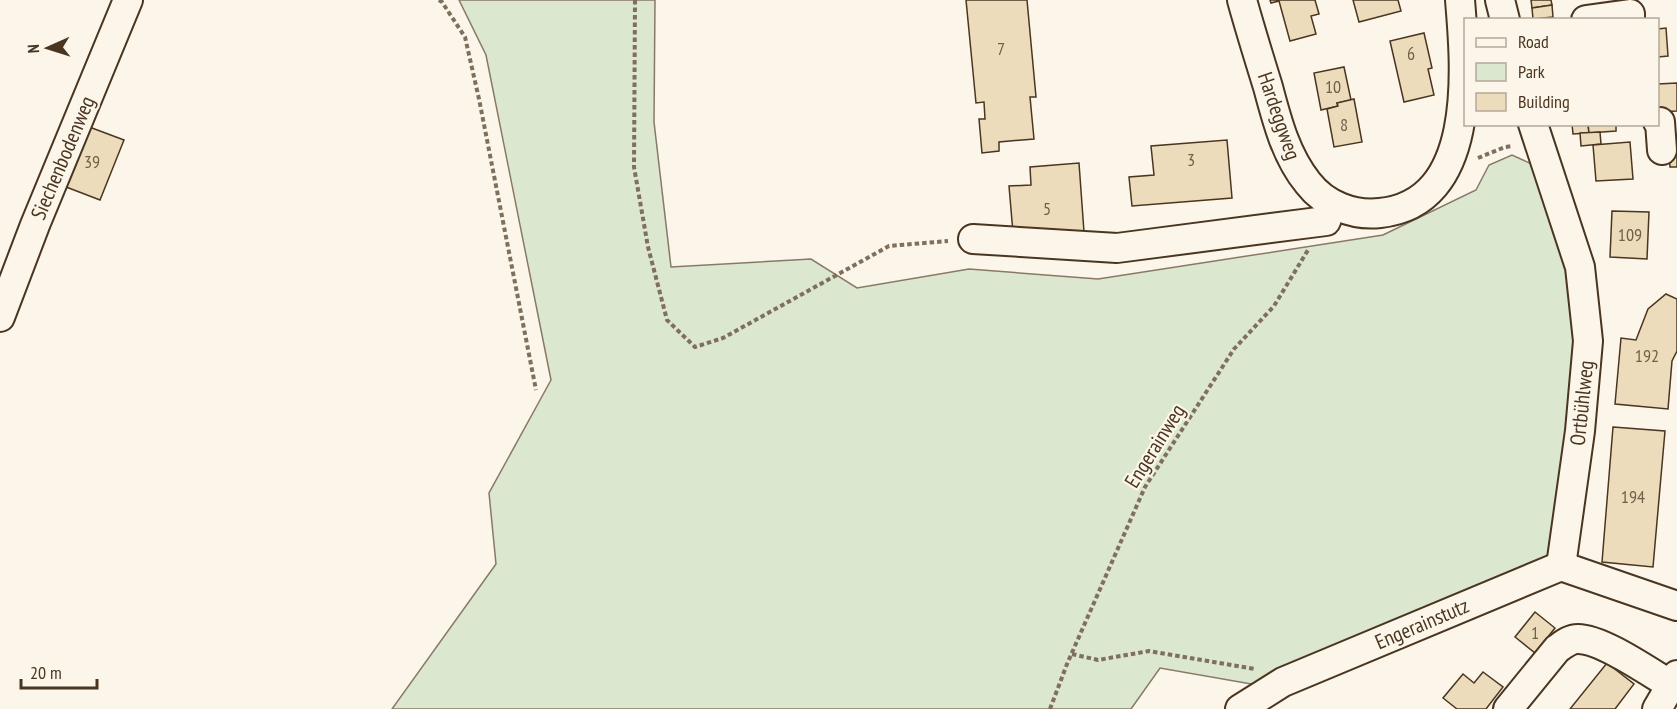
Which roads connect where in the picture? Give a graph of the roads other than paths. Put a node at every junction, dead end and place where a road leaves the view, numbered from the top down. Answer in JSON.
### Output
{"nodes":[{"id":1,"x":128,"y":0,"type":"edge"},
{"id":2,"x":1242,"y":0,"type":"edge"},
{"id":3,"x":1460,"y":0,"type":"edge"},
{"id":4,"x":1500,"y":0,"type":"edge"},
{"id":5,"x":1504,"y":18,"type":"edge"},
{"id":6,"x":1604,"y":18,"type":"edge"},
{"id":7,"x":1630,"y":18,"type":"edge"},
{"id":8,"x":1659,"y":122,"type":"edge"},
{"id":9,"x":1527,"y":135,"type":"edge"},
{"id":10,"x":1662,"y":150,"type":"dead end"},
{"id":11,"x":1329,"y":213,"type":"junction"},
{"id":12,"x":973,"y":239,"type":"road end"},
{"id":13,"x":0,"y":317,"type":"edge"},
{"id":14,"x":1561,"y":566,"type":"junction"},
{"id":15,"x":1677,"y":606,"type":"edge"},
{"id":16,"x":1668,"y":690,"type":"edge"},
{"id":17,"x":1240,"y":709,"type":"edge"},
{"id":18,"x":1508,"y":709,"type":"edge"}],
"edges":[{"from":1,"to":13,"type":"street","name":"Siechenbodenweg"},
{"from":2,"to":11,"type":"street","name":"Hardeggweg"},
{"from":3,"to":11,"type":"street","name":"Hardeggweg"},
{"from":4,"to":5,"type":"street"},
{"from":6,"to":7,"type":"street"},
{"from":8,"to":10,"type":"street"},
{"from":9,"to":14,"type":"street","name":"Ortbühlweg"},
{"from":11,"to":12,"type":"street"},
{"from":14,"to":15,"type":"street"},
{"from":14,"to":17,"type":"street","name":"Engerainstutz"},
{"from":16,"to":18,"type":"street"}]}
